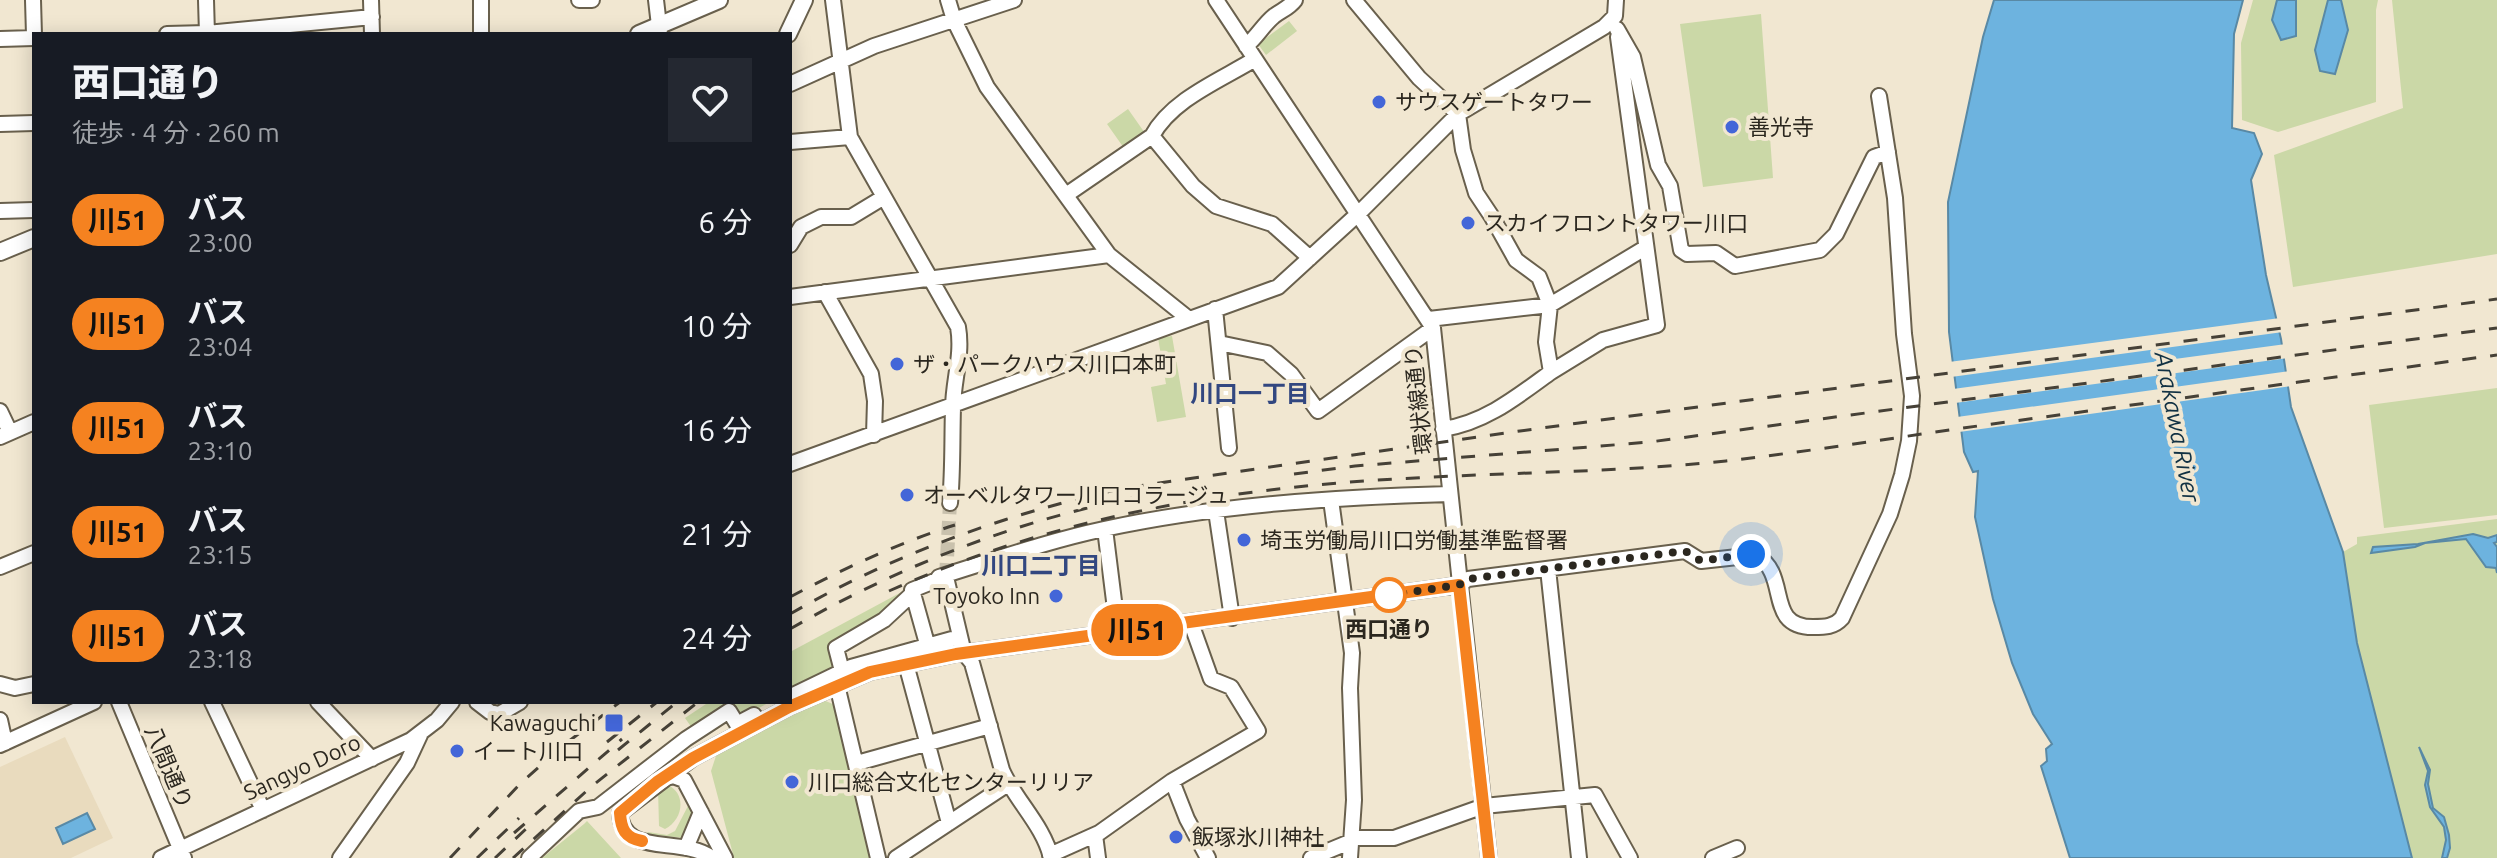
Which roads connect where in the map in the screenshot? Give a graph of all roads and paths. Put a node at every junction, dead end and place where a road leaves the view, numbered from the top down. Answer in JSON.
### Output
{"nodes":[{"id":1,"x":33,"y":0,"type":"edge"},
{"id":2,"x":206,"y":0,"type":"edge"},
{"id":3,"x":371,"y":0,"type":"edge"},
{"id":4,"x":481,"y":0,"type":"edge"},
{"id":5,"x":579,"y":0,"type":"edge"},
{"id":6,"x":592,"y":0,"type":"edge"},
{"id":7,"x":656,"y":0,"type":"edge"},
{"id":8,"x":719,"y":0,"type":"edge"},
{"id":9,"x":804,"y":0,"type":"edge"},
{"id":10,"x":833,"y":0,"type":"edge"},
{"id":11,"x":948,"y":0,"type":"edge"},
{"id":12,"x":1014,"y":0,"type":"edge"},
{"id":13,"x":1216,"y":0,"type":"edge"},
{"id":14,"x":1295,"y":0,"type":"edge"},
{"id":15,"x":1354,"y":0,"type":"edge"},
{"id":16,"x":1616,"y":0,"type":"edge"},
{"id":17,"x":372,"y":17,"type":"junction"},
{"id":18,"x":954,"y":20,"type":"junction"},
{"id":19,"x":1616,"y":23,"type":"junction"},
{"id":20,"x":290,"y":30,"type":"edge"},
{"id":21,"x":659,"y":30,"type":"edge"},
{"id":22,"x":34,"y":32,"type":"edge"},
{"id":23,"x":207,"y":32,"type":"edge"},
{"id":24,"x":235,"y":32,"type":"edge"},
{"id":25,"x":372,"y":32,"type":"edge"},
{"id":26,"x":481,"y":32,"type":"edge"},
{"id":27,"x":789,"y":32,"type":"edge"},
{"id":28,"x":32,"y":36,"type":"edge"},
{"id":29,"x":0,"y":39,"type":"edge"},
{"id":30,"x":1246,"y":46,"type":"junction"},
{"id":31,"x":1255,"y":59,"type":"junction"},
{"id":32,"x":841,"y":60,"type":"junction"},
{"id":33,"x":792,"y":83,"type":"edge"},
{"id":34,"x":1879,"y":96,"type":"dead end"},
{"id":35,"x":1458,"y":114,"type":"junction"},
{"id":36,"x":32,"y":123,"type":"edge"},
{"id":37,"x":0,"y":124,"type":"edge"},
{"id":38,"x":1152,"y":136,"type":"junction"},
{"id":39,"x":850,"y":137,"type":"junction"},
{"id":40,"x":792,"y":142,"type":"edge"},
{"id":41,"x":1888,"y":152,"type":"junction"},
{"id":42,"x":1066,"y":195,"type":"junction"},
{"id":43,"x":884,"y":197,"type":"junction"},
{"id":44,"x":32,"y":210,"type":"edge"},
{"id":45,"x":0,"y":211,"type":"edge"},
{"id":46,"x":1359,"y":213,"type":"junction"},
{"id":47,"x":32,"y":239,"type":"edge"},
{"id":48,"x":792,"y":242,"type":"edge"},
{"id":49,"x":1645,"y":248,"type":"junction"},
{"id":50,"x":0,"y":252,"type":"edge"},
{"id":51,"x":1109,"y":255,"type":"junction"},
{"id":52,"x":1310,"y":258,"type":"junction"},
{"id":53,"x":932,"y":280,"type":"junction"},
{"id":54,"x":825,"y":292,"type":"junction"},
{"id":55,"x":792,"y":297,"type":"edge"},
{"id":56,"x":1550,"y":305,"type":"junction"},
{"id":57,"x":1215,"y":309,"type":"junction"},
{"id":58,"x":1189,"y":319,"type":"junction"},
{"id":59,"x":1431,"y":323,"type":"junction"},
{"id":60,"x":1219,"y":343,"type":"junction"},
{"id":61,"x":1551,"y":372,"type":"junction"},
{"id":62,"x":953,"y":406,"type":"junction"},
{"id":63,"x":0,"y":411,"type":"edge"},
{"id":64,"x":32,"y":423,"type":"edge"},
{"id":65,"x":1443,"y":429,"type":"junction"},
{"id":66,"x":5,"y":435,"type":"edge"},
{"id":67,"x":874,"y":435,"type":"junction"},
{"id":68,"x":1229,"y":448,"type":"dead end"},
{"id":69,"x":792,"y":463,"type":"edge"},
{"id":70,"x":1450,"y":494,"type":"junction"},
{"id":71,"x":1331,"y":500,"type":"junction"},
{"id":72,"x":950,"y":503,"type":"tunnel mouth"},
{"id":73,"x":1216,"y":511,"type":"junction"},
{"id":74,"x":1105,"y":529,"type":"junction"},
{"id":75,"x":32,"y":554,"type":"edge"},
{"id":76,"x":0,"y":567,"type":"edge"},
{"id":77,"x":1548,"y":569,"type":"junction"},
{"id":78,"x":945,"y":577,"type":"junction"},
{"id":79,"x":1459,"y":585,"type":"junction"},
{"id":80,"x":912,"y":594,"type":"junction"},
{"id":81,"x":1346,"y":601,"type":"junction"},
{"id":82,"x":1232,"y":618,"type":"junction"},
{"id":83,"x":1191,"y":623,"type":"junction"},
{"id":84,"x":1118,"y":633,"type":"junction"},
{"id":85,"x":952,"y":639,"type":"junction"},
{"id":86,"x":930,"y":651,"type":"junction"},
{"id":87,"x":963,"y":653,"type":"junction"},
{"id":88,"x":906,"y":664,"type":"junction"},
{"id":89,"x":840,"y":678,"type":"junction"},
{"id":90,"x":0,"y":684,"type":"edge"},
{"id":91,"x":32,"y":684,"type":"edge"},
{"id":92,"x":792,"y":695,"type":"edge"},
{"id":93,"x":90,"y":704,"type":"edge"},
{"id":94,"x":120,"y":704,"type":"edge"},
{"id":95,"x":213,"y":704,"type":"edge"},
{"id":96,"x":320,"y":704,"type":"edge"},
{"id":97,"x":450,"y":704,"type":"edge"},
{"id":98,"x":480,"y":704,"type":"edge"},
{"id":99,"x":516,"y":704,"type":"edge"},
{"id":100,"x":775,"y":704,"type":"edge"},
{"id":101,"x":0,"y":720,"type":"edge"},
{"id":102,"x":990,"y":726,"type":"junction"},
{"id":103,"x":420,"y":735,"type":"junction"},
{"id":104,"x":720,"y":743,"type":"junction"},
{"id":105,"x":3,"y":744,"type":"edge"},
{"id":106,"x":928,"y":744,"type":"junction"},
{"id":107,"x":372,"y":759,"type":"junction"},
{"id":108,"x":857,"y":763,"type":"junction"},
{"id":109,"x":665,"y":778,"type":"junction"},
{"id":110,"x":684,"y":780,"type":"junction"},
{"id":111,"x":1172,"y":781,"type":"junction"},
{"id":112,"x":1008,"y":784,"type":"junction"},
{"id":113,"x":1573,"y":796,"type":"junction"},
{"id":114,"x":1484,"y":806,"type":"junction"},
{"id":115,"x":263,"y":810,"type":"junction"},
{"id":116,"x":701,"y":812,"type":"junction"},
{"id":117,"x":949,"y":823,"type":"junction"},
{"id":118,"x":1095,"y":835,"type":"junction"},
{"id":119,"x":1352,"y":840,"type":"junction"},
{"id":120,"x":686,"y":848,"type":"junction"},
{"id":121,"x":1737,"y":848,"type":"dead end"},
{"id":122,"x":182,"y":854,"type":"edge"},
{"id":123,"x":1050,"y":856,"type":"edge"},
{"id":124,"x":161,"y":858,"type":"edge"},
{"id":125,"x":340,"y":858,"type":"edge"},
{"id":126,"x":529,"y":858,"type":"edge"},
{"id":127,"x":712,"y":858,"type":"edge"},
{"id":128,"x":725,"y":858,"type":"edge"},
{"id":129,"x":878,"y":858,"type":"edge"},
{"id":130,"x":896,"y":858,"type":"edge"},
{"id":131,"x":1098,"y":858,"type":"edge"},
{"id":132,"x":1208,"y":858,"type":"edge"},
{"id":133,"x":1311,"y":858,"type":"edge"},
{"id":134,"x":1350,"y":858,"type":"edge"},
{"id":135,"x":1489,"y":858,"type":"edge"},
{"id":136,"x":1579,"y":858,"type":"edge"},
{"id":137,"x":1630,"y":858,"type":"edge"},
{"id":138,"x":1713,"y":858,"type":"edge"}],
"edges":[{"from":1,"to":22,"type":"street"},
{"from":2,"to":23,"type":"street"},
{"from":3,"to":17,"type":"street"},
{"from":4,"to":26,"type":"street"},
{"from":5,"to":6,"type":"street"},
{"from":7,"to":21,"type":"street"},
{"from":8,"to":21,"type":"main road"},
{"from":9,"to":27,"type":"main road"},
{"from":10,"to":32,"type":"street"},
{"from":11,"to":18,"type":"street"},
{"from":12,"to":18,"type":"street"},
{"from":13,"to":30,"type":"street","name":"環状線通り"},
{"from":14,"to":30,"type":"street"},
{"from":15,"to":35,"type":"street"},
{"from":16,"to":19,"type":"street"},
{"from":17,"to":20,"type":"street"},
{"from":17,"to":25,"type":"street"},
{"from":18,"to":32,"type":"street"},
{"from":18,"to":42,"type":"street"},
{"from":19,"to":35,"type":"street"},
{"from":19,"to":41,"type":"street"},
{"from":19,"to":49,"type":"street"},
{"from":20,"to":24,"type":"street"},
{"from":28,"to":29,"type":"street"},
{"from":30,"to":31,"type":"street","name":"環状線通り"},
{"from":31,"to":38,"type":"street"},
{"from":31,"to":46,"type":"street","name":"環状線通り"},
{"from":32,"to":33,"type":"street"},
{"from":32,"to":39,"type":"street"},
{"from":34,"to":41,"type":"street"},
{"from":35,"to":46,"type":"street"},
{"from":35,"to":56,"type":"street"},
{"from":36,"to":37,"type":"street"},
{"from":38,"to":42,"type":"street"},
{"from":38,"to":52,"type":"street"},
{"from":39,"to":40,"type":"street"},
{"from":39,"to":43,"type":"street"},
{"from":41,"to":77,"type":"street"},
{"from":42,"to":51,"type":"street"},
{"from":43,"to":48,"type":"street"},
{"from":43,"to":53,"type":"street"},
{"from":44,"to":45,"type":"street"},
{"from":46,"to":52,"type":"street"},
{"from":46,"to":59,"type":"street","name":"環状線通り"},
{"from":47,"to":50,"type":"main road"},
{"from":49,"to":56,"type":"street"},
{"from":49,"to":61,"type":"street"},
{"from":51,"to":53,"type":"street"},
{"from":51,"to":58,"type":"street"},
{"from":52,"to":57,"type":"street"},
{"from":53,"to":54,"type":"street"},
{"from":53,"to":62,"type":"street"},
{"from":54,"to":55,"type":"street"},
{"from":54,"to":67,"type":"street"},
{"from":56,"to":59,"type":"street"},
{"from":56,"to":61,"type":"street"},
{"from":57,"to":58,"type":"street"},
{"from":57,"to":60,"type":"street"},
{"from":58,"to":62,"type":"street"},
{"from":59,"to":60,"type":"street"},
{"from":59,"to":65,"type":"street","name":"環状線通り"},
{"from":60,"to":68,"type":"street"},
{"from":61,"to":65,"type":"street"},
{"from":62,"to":67,"type":"street"},
{"from":62,"to":72,"type":"street"},
{"from":63,"to":66,"type":"street"},
{"from":64,"to":66,"type":"street"},
{"from":65,"to":70,"type":"street","name":"環状線通り"},
{"from":67,"to":69,"type":"street"},
{"from":70,"to":71,"type":"street"},
{"from":70,"to":79,"type":"street","name":"環状線通り"},
{"from":71,"to":73,"type":"street"},
{"from":71,"to":81,"type":"street"},
{"from":73,"to":74,"type":"street"},
{"from":73,"to":82,"type":"street"},
{"from":74,"to":78,"type":"street"},
{"from":74,"to":84,"type":"street"},
{"from":75,"to":76,"type":"street"},
{"from":77,"to":79,"type":"street"},
{"from":77,"to":113,"type":"street"},
{"from":78,"to":80,"type":"street"},
{"from":78,"to":85,"type":"street"},
{"from":78,"to":87,"type":"street"},
{"from":79,"to":81,"type":"street"},
{"from":79,"to":114,"type":"street","name":"環状線通り"},
{"from":80,"to":86,"type":"street"},
{"from":80,"to":89,"type":"street"},
{"from":81,"to":82,"type":"street"},
{"from":81,"to":119,"type":"street"},
{"from":82,"to":83,"type":"street"},
{"from":83,"to":84,"type":"street"},
{"from":83,"to":111,"type":"street"},
{"from":84,"to":87,"type":"street"},
{"from":85,"to":86,"type":"street"},
{"from":85,"to":87,"type":"street"},
{"from":86,"to":87,"type":"street"},
{"from":86,"to":88,"type":"street"},
{"from":86,"to":89,"type":"street"},
{"from":87,"to":102,"type":"street"},
{"from":88,"to":89,"type":"street"},
{"from":88,"to":106,"type":"street"},
{"from":89,"to":92,"type":"street"},
{"from":89,"to":104,"type":"street"},
{"from":89,"to":108,"type":"street"},
{"from":90,"to":91,"type":"street"},
{"from":93,"to":105,"type":"street"},
{"from":94,"to":122,"type":"street","name":"八間通り"},
{"from":95,"to":115,"type":"street"},
{"from":96,"to":107,"type":"street"},
{"from":97,"to":103,"type":"street","name":"Sangyo Doro"},
{"from":98,"to":99,"type":"street"},
{"from":100,"to":126,"type":"street"},
{"from":101,"to":105,"type":"street"},
{"from":102,"to":106,"type":"street"},
{"from":102,"to":112,"type":"street"},
{"from":103,"to":107,"type":"street","name":"Sangyo Doro"},
{"from":103,"to":125,"type":"street"},
{"from":104,"to":109,"type":"street"},
{"from":104,"to":110,"type":"street"},
{"from":106,"to":108,"type":"street"},
{"from":106,"to":117,"type":"street"},
{"from":107,"to":115,"type":"street","name":"Sangyo Doro"},
{"from":108,"to":129,"type":"street"},
{"from":109,"to":110,"type":"street"},
{"from":109,"to":120,"type":"street"},
{"from":110,"to":116,"type":"street"},
{"from":111,"to":118,"type":"street"},
{"from":111,"to":132,"type":"street"},
{"from":112,"to":117,"type":"street"},
{"from":112,"to":123,"type":"street"},
{"from":113,"to":114,"type":"street"},
{"from":113,"to":136,"type":"street"},
{"from":113,"to":137,"type":"street"},
{"from":114,"to":119,"type":"street"},
{"from":114,"to":135,"type":"street","name":"環状線通り"},
{"from":115,"to":122,"type":"street","name":"Sangyo Doro"},
{"from":116,"to":120,"type":"street"},
{"from":116,"to":128,"type":"street"},
{"from":117,"to":130,"type":"street"},
{"from":118,"to":123,"type":"street"},
{"from":118,"to":131,"type":"street"},
{"from":119,"to":133,"type":"street"},
{"from":119,"to":134,"type":"street"},
{"from":120,"to":127,"type":"street"},
{"from":121,"to":138,"type":"street"},
{"from":122,"to":124,"type":"street","name":"Sangyo Doro"}]}
